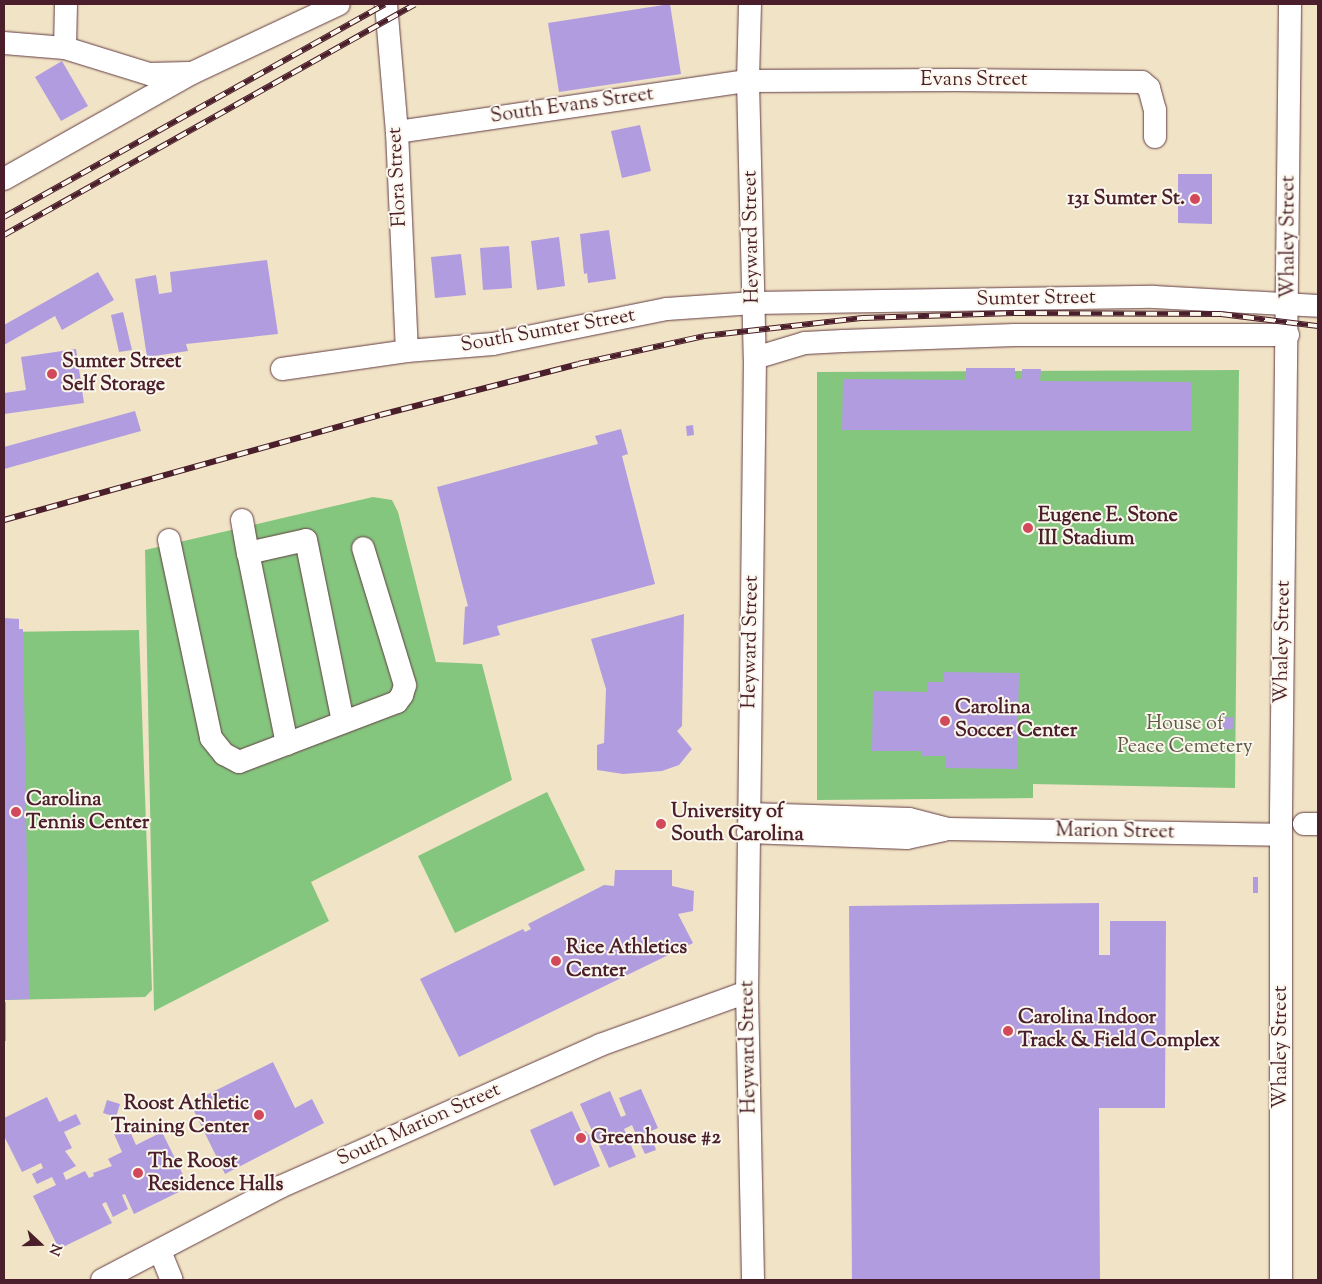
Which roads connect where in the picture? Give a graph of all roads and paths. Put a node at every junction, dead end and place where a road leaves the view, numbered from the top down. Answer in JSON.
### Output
{"nodes":[{"id":1,"x":66,"y":4,"type":"edge"},
{"id":2,"x":339,"y":4,"type":"edge"},
{"id":3,"x":386,"y":4,"type":"edge"},
{"id":4,"x":750,"y":4,"type":"edge"},
{"id":5,"x":1290,"y":4,"type":"edge"},
{"id":6,"x":4,"y":43,"type":"edge"},
{"id":7,"x":66,"y":48,"type":"junction"},
{"id":8,"x":192,"y":73,"type":"junction"},
{"id":9,"x":748,"y":81,"type":"junction"},
{"id":10,"x":397,"y":132,"type":"junction"},
{"id":11,"x":1155,"y":137,"type":"dead end"},
{"id":12,"x":4,"y":179,"type":"edge"},
{"id":13,"x":754,"y":303,"type":"junction"},
{"id":14,"x":1289,"y":303,"type":"junction"},
{"id":15,"x":1318,"y":306,"type":"edge"},
{"id":16,"x":1288,"y":335,"type":"junction"},
{"id":17,"x":406,"y":351,"type":"junction"},
{"id":18,"x":755,"y":358,"type":"junction"},
{"id":19,"x":282,"y":370,"type":"dead end"},
{"id":20,"x":242,"y":520,"type":"dead end"},
{"id":21,"x":169,"y":540,"type":"dead end"},
{"id":22,"x":363,"y":548,"type":"dead end"},
{"id":23,"x":248,"y":553,"type":"junction"},
{"id":24,"x":343,"y":722,"type":"junction"},
{"id":25,"x":287,"y":744,"type":"junction"},
{"id":26,"x":748,"y":823,"type":"junction"},
{"id":27,"x":1281,"y":835,"type":"junction"},
{"id":28,"x":747,"y":992,"type":"junction"},
{"id":29,"x":160,"y":1251,"type":"junction"},
{"id":30,"x":102,"y":1280,"type":"edge"},
{"id":31,"x":172,"y":1280,"type":"edge"},
{"id":32,"x":753,"y":1280,"type":"edge"},
{"id":33,"x":1281,"y":1280,"type":"edge"}],
"edges":[{"from":1,"to":7,"type":"street"},
{"from":2,"to":8,"type":"street"},
{"from":3,"to":10,"type":"street","name":"Flora Street"},
{"from":4,"to":9,"type":"street","name":"Heyward Street"},
{"from":5,"to":14,"type":"street","name":"Whaley Street"},
{"from":6,"to":7,"type":"street"},
{"from":7,"to":8,"type":"street"},
{"from":8,"to":12,"type":"street"},
{"from":9,"to":10,"type":"street","name":"South Evans Street"},
{"from":9,"to":11,"type":"street","name":"Evans Street"},
{"from":9,"to":13,"type":"street","name":"Heyward Street"},
{"from":10,"to":17,"type":"street","name":"Flora Street"},
{"from":13,"to":14,"type":"street","name":"Sumter Street"},
{"from":13,"to":17,"type":"street","name":"South Sumter Street"},
{"from":13,"to":18,"type":"street","name":"Heyward Street"},
{"from":14,"to":15,"type":"street","name":"Sumter Street"},
{"from":14,"to":16,"type":"street","name":"Whaley Street"},
{"from":16,"to":18,"type":"street","name":"Sumter Street"},
{"from":16,"to":27,"type":"street","name":"Whaley Street"},
{"from":17,"to":19,"type":"street","name":"South Sumter Street"},
{"from":18,"to":26,"type":"street","name":"Heyward Street"},
{"from":20,"to":23,"type":"street"},
{"from":21,"to":25,"type":"street"},
{"from":22,"to":24,"type":"street"},
{"from":23,"to":24,"type":"street"},
{"from":23,"to":25,"type":"street"},
{"from":24,"to":25,"type":"street"},
{"from":26,"to":27,"type":"street","name":"Marion Street"},
{"from":26,"to":28,"type":"street","name":"Heyward Street"},
{"from":27,"to":33,"type":"street","name":"Whaley Street"},
{"from":28,"to":29,"type":"street","name":"South Marion Street"},
{"from":28,"to":32,"type":"street","name":"Heyward Street"},
{"from":29,"to":30,"type":"street","name":"South Marion Street"},
{"from":29,"to":31,"type":"street"}]}
